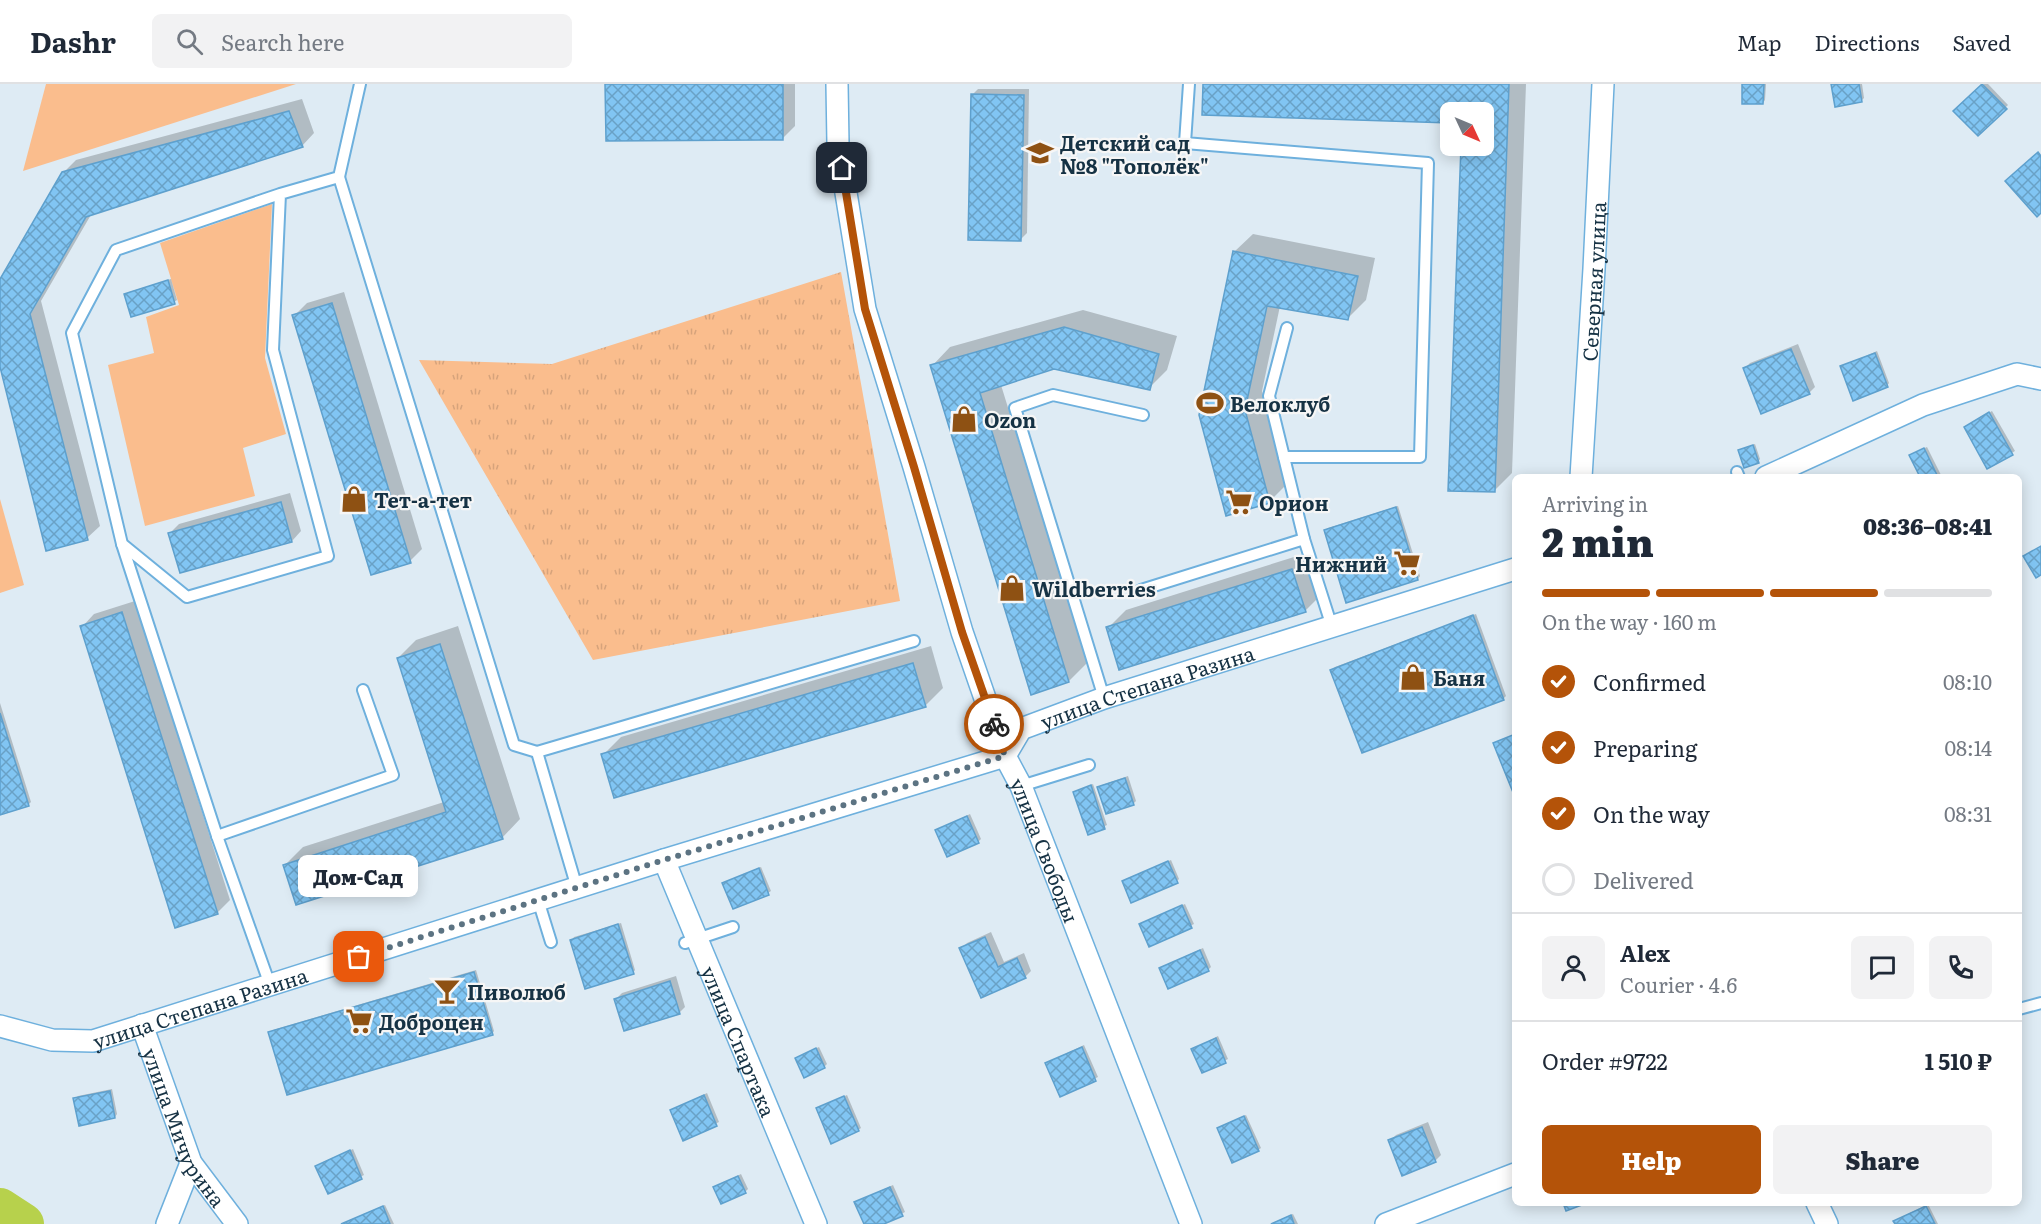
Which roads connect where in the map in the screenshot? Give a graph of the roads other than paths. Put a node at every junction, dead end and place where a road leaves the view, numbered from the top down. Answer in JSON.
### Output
{"nodes":[{"id":1,"x":360,"y":84,"type":"edge"},
{"id":2,"x":837,"y":84,"type":"edge"},
{"id":3,"x":1189,"y":84,"type":"edge"},
{"id":4,"x":1603,"y":84,"type":"edge"},
{"id":5,"x":339,"y":177,"type":"junction"},
{"id":6,"x":280,"y":194,"type":"junction"},
{"id":7,"x":1287,"y":328,"type":"dead end"},
{"id":8,"x":2041,"y":379,"type":"edge"},
{"id":9,"x":1143,"y":415,"type":"dead end"},
{"id":10,"x":1284,"y":457,"type":"junction"},
{"id":11,"x":1581,"y":474,"type":"edge"},
{"id":12,"x":1773,"y":474,"type":"edge"},
{"id":13,"x":1304,"y":539,"type":"junction"},
{"id":14,"x":122,"y":544,"type":"junction"},
{"id":15,"x":1512,"y":570,"type":"edge"},
{"id":16,"x":1141,"y":590,"type":"dead end"},
{"id":17,"x":1332,"y":627,"type":"junction"},
{"id":18,"x":914,"y":641,"type":"dead end"},
{"id":19,"x":363,"y":690,"type":"dead end"},
{"id":20,"x":1104,"y":698,"type":"junction"},
{"id":21,"x":537,"y":752,"type":"junction"},
{"id":22,"x":1005,"y":756,"type":"junction"},
{"id":23,"x":1089,"y":765,"type":"dead end"},
{"id":24,"x":1021,"y":786,"type":"junction"},
{"id":25,"x":217,"y":836,"type":"junction"},
{"id":26,"x":664,"y":860,"type":"junction"},
{"id":27,"x":577,"y":888,"type":"junction"},
{"id":28,"x":538,"y":900,"type":"junction"},
{"id":29,"x":733,"y":927,"type":"dead end"},
{"id":30,"x":691,"y":941,"type":"junction"},
{"id":31,"x":550,"y":942,"type":"dead end"},
{"id":32,"x":270,"y":985,"type":"junction"},
{"id":33,"x":2041,"y":1003,"type":"edge"},
{"id":34,"x":2022,"y":1008,"type":"edge"},
{"id":35,"x":142,"y":1025,"type":"junction"},
{"id":36,"x":0,"y":1026,"type":"edge"},
{"id":37,"x":191,"y":1163,"type":"junction"},
{"id":38,"x":1512,"y":1175,"type":"edge"},
{"id":39,"x":1818,"y":1206,"type":"edge"},
{"id":40,"x":167,"y":1224,"type":"edge"},
{"id":41,"x":237,"y":1224,"type":"edge"},
{"id":42,"x":816,"y":1224,"type":"edge"},
{"id":43,"x":1191,"y":1224,"type":"edge"},
{"id":44,"x":1386,"y":1224,"type":"edge"},
{"id":45,"x":1827,"y":1224,"type":"edge"}],
"edges":[{"from":1,"to":5,"type":"lane"},
{"from":2,"to":22,"type":"street","name":"улица Свободы"},
{"from":3,"to":10,"type":"lane"},
{"from":4,"to":11,"type":"street","name":"Северная улица"},
{"from":5,"to":6,"type":"lane"},
{"from":5,"to":21,"type":"lane"},
{"from":6,"to":14,"type":"lane"},
{"from":6,"to":14,"type":"lane"},
{"from":7,"to":10,"type":"lane"},
{"from":8,"to":12,"type":"street"},
{"from":9,"to":20,"type":"lane"},
{"from":10,"to":13,"type":"lane"},
{"from":13,"to":16,"type":"lane"},
{"from":13,"to":17,"type":"lane"},
{"from":14,"to":25,"type":"lane"},
{"from":15,"to":17,"type":"street","name":"улица Степана Разина"},
{"from":17,"to":20,"type":"street","name":"улица Степана Разина"},
{"from":18,"to":21,"type":"lane"},
{"from":19,"to":25,"type":"lane"},
{"from":20,"to":22,"type":"street","name":"улица Степана Разина"},
{"from":21,"to":27,"type":"lane"},
{"from":22,"to":24,"type":"street","name":"улица Свободы"},
{"from":22,"to":26,"type":"street","name":"улица Степана Разина"},
{"from":23,"to":24,"type":"lane"},
{"from":24,"to":43,"type":"street","name":"улица Свободы"},
{"from":25,"to":32,"type":"lane"},
{"from":26,"to":27,"type":"street","name":"улица Степана Разина"},
{"from":26,"to":30,"type":"street","name":"улица Спартака"},
{"from":27,"to":28,"type":"street","name":"улица Степана Разина"},
{"from":28,"to":31,"type":"lane"},
{"from":28,"to":32,"type":"street","name":"улица Степана Разина"},
{"from":29,"to":30,"type":"lane"},
{"from":30,"to":42,"type":"street","name":"улица Спартака"},
{"from":32,"to":35,"type":"street","name":"улица Степана Разина"},
{"from":33,"to":34,"type":"lane"},
{"from":35,"to":36,"type":"street","name":"улица Степана Разина"},
{"from":35,"to":37,"type":"street","name":"улица Мичурина"},
{"from":37,"to":40,"type":"street"},
{"from":37,"to":41,"type":"street","name":"улица Мичурина"},
{"from":38,"to":44,"type":"street"},
{"from":39,"to":45,"type":"street"}]}
